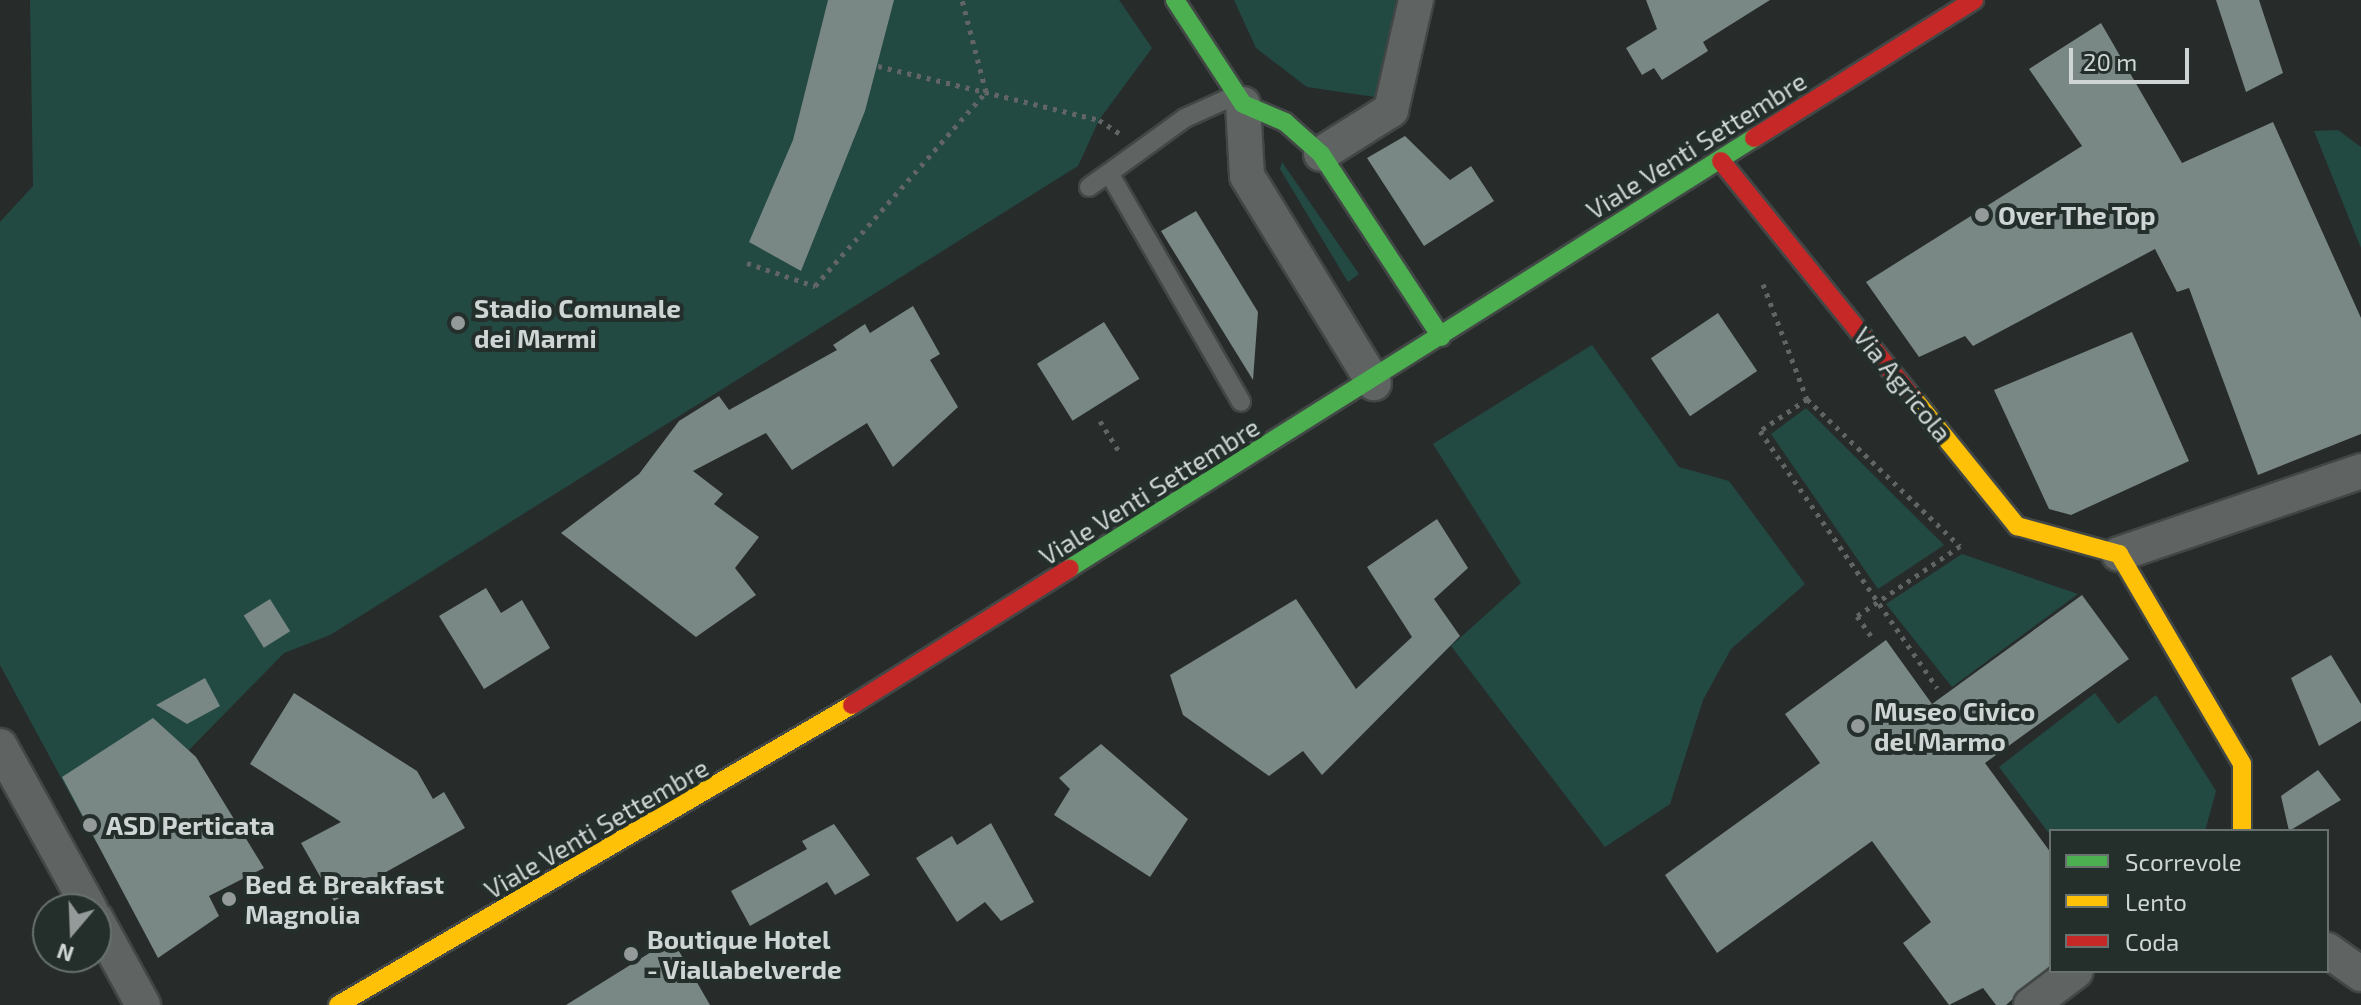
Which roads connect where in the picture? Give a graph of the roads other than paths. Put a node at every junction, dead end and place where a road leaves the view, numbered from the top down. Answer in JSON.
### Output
{"nodes":[{"id":1,"x":1175,"y":0,"type":"edge"},
{"id":2,"x":1416,"y":0,"type":"edge"},
{"id":3,"x":1974,"y":0,"type":"edge"},
{"id":4,"x":1240,"y":100,"type":"junction"},
{"id":5,"x":1321,"y":154,"type":"junction"},
{"id":6,"x":1721,"y":161,"type":"junction"},
{"id":7,"x":1109,"y":173,"type":"junction"},
{"id":8,"x":1089,"y":187,"type":"dead end"},
{"id":9,"x":1441,"y":337,"type":"junction"},
{"id":10,"x":1374,"y":383,"type":"junction"},
{"id":11,"x":1241,"y":402,"type":"dead end"},
{"id":12,"x":2361,"y":471,"type":"edge"},
{"id":13,"x":2119,"y":554,"type":"junction"},
{"id":14,"x":0,"y":746,"type":"edge"},
{"id":15,"x":2248,"y":822,"type":"edge"},
{"id":16,"x":81,"y":893,"type":"edge"},
{"id":17,"x":112,"y":948,"type":"edge"},
{"id":18,"x":2329,"y":951,"type":"edge"},
{"id":19,"x":2073,"y":973,"type":"edge"},
{"id":20,"x":2361,"y":974,"type":"edge"},
{"id":21,"x":143,"y":1005,"type":"edge"},
{"id":22,"x":338,"y":1005,"type":"edge"},
{"id":23,"x":2031,"y":1005,"type":"edge"}],
"edges":[{"from":1,"to":4,"type":"main road"},
{"from":2,"to":5,"type":"street"},
{"from":3,"to":6,"type":"main road","name":"Viale Venti Settembre"},
{"from":4,"to":5,"type":"main road"},
{"from":4,"to":7,"type":"lane"},
{"from":4,"to":10,"type":"street"},
{"from":5,"to":9,"type":"main road"},
{"from":6,"to":9,"type":"main road","name":"Viale Venti Settembre"},
{"from":6,"to":13,"type":"main road","name":"Via Agricola"},
{"from":7,"to":8,"type":"lane"},
{"from":7,"to":11,"type":"lane"},
{"from":9,"to":10,"type":"main road","name":"Viale Venti Settembre"},
{"from":10,"to":22,"type":"main road","name":"Viale Venti Settembre"},
{"from":12,"to":13,"type":"street"},
{"from":13,"to":15,"type":"main road"},
{"from":14,"to":16,"type":"street"},
{"from":17,"to":21,"type":"street"},
{"from":18,"to":20,"type":"street"},
{"from":19,"to":23,"type":"street"}]}
